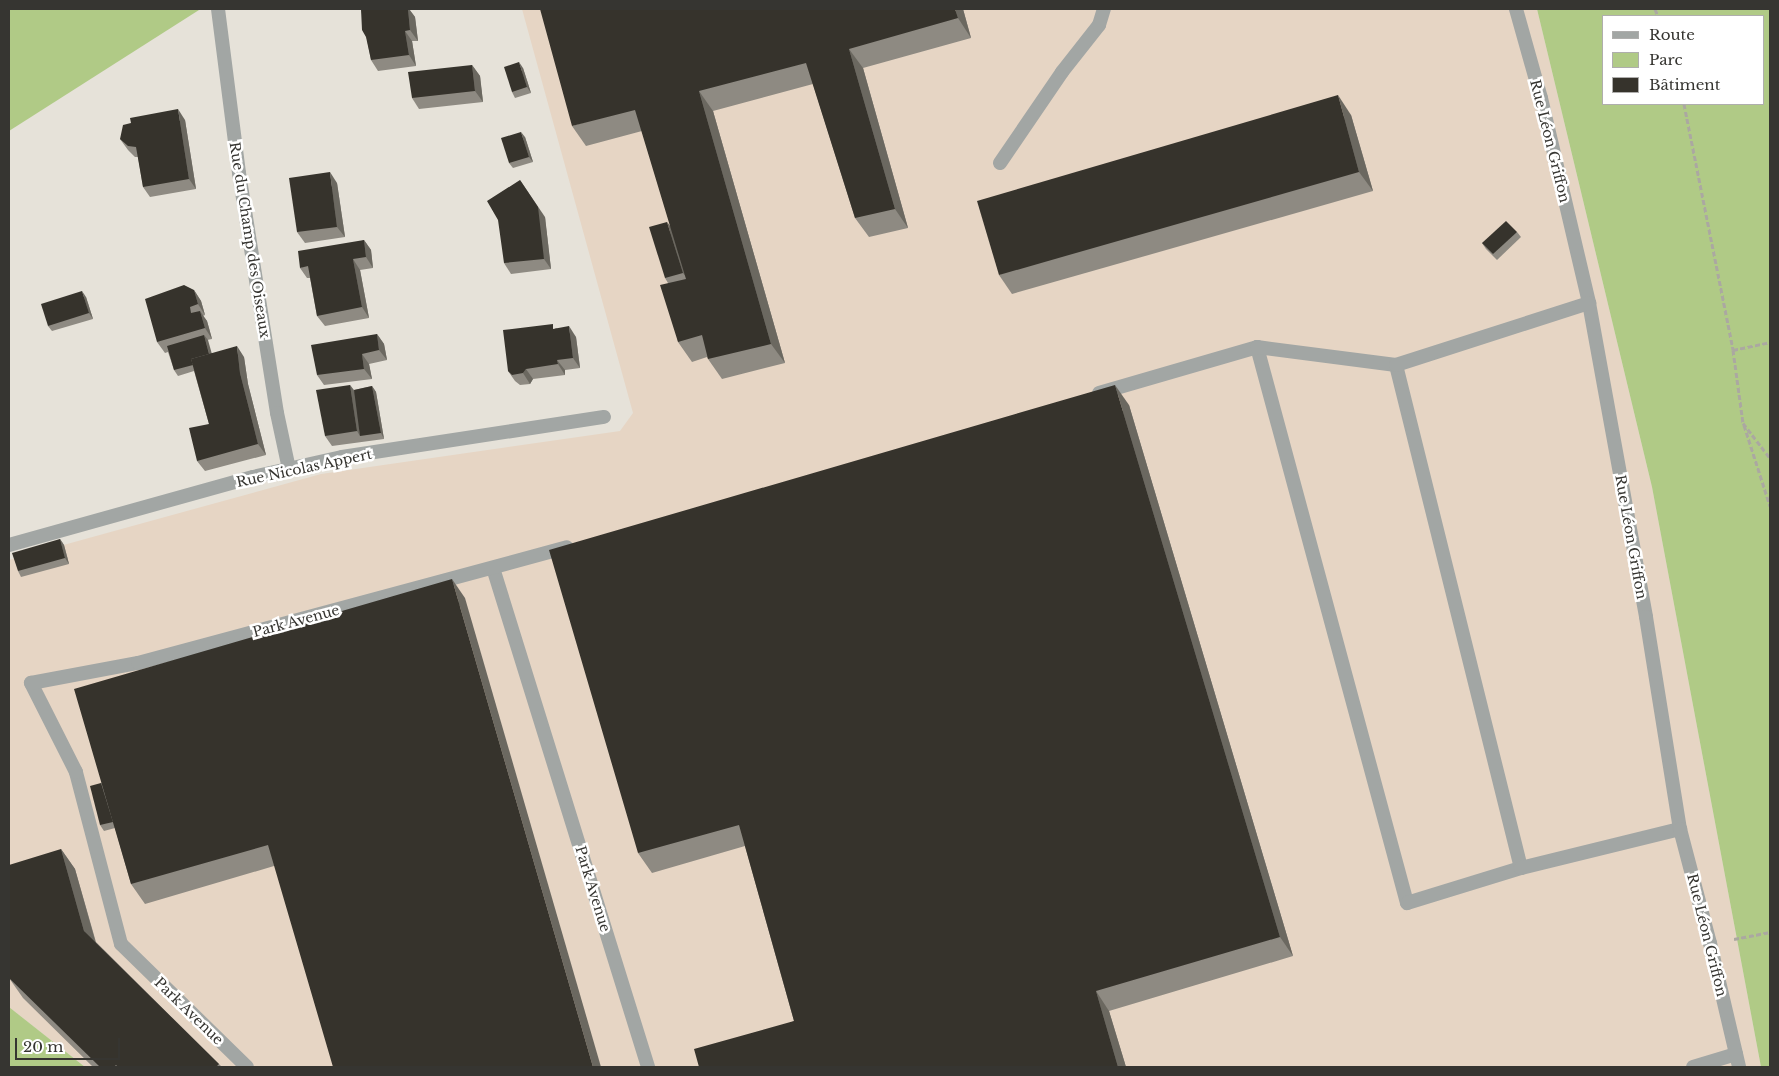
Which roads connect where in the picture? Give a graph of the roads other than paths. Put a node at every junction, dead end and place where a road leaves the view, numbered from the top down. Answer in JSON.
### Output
{"nodes":[{"id":1,"x":218,"y":9,"type":"edge"},
{"id":2,"x":1104,"y":9,"type":"edge"},
{"id":3,"x":1516,"y":9,"type":"edge"},
{"id":4,"x":1000,"y":163,"type":"dead end"},
{"id":5,"x":1589,"y":303,"type":"junction"},
{"id":6,"x":1257,"y":347,"type":"junction"},
{"id":7,"x":1396,"y":365,"type":"junction"},
{"id":8,"x":1085,"y":397,"type":"edge"},
{"id":9,"x":604,"y":417,"type":"dead end"},
{"id":10,"x":289,"y":469,"type":"junction"},
{"id":11,"x":579,"y":544,"type":"edge"},
{"id":12,"x":9,"y":545,"type":"edge"},
{"id":13,"x":493,"y":568,"type":"junction"},
{"id":14,"x":1680,"y":829,"type":"junction"},
{"id":15,"x":1521,"y":868,"type":"junction"},
{"id":16,"x":1737,"y":1061,"type":"edge"},
{"id":17,"x":247,"y":1067,"type":"edge"},
{"id":18,"x":648,"y":1067,"type":"edge"},
{"id":19,"x":1693,"y":1067,"type":"edge"}],
"edges":[{"from":1,"to":10,"type":"street","name":"Rue du Champ des Oiseaux"},
{"from":2,"to":4,"type":"street"},
{"from":3,"to":5,"type":"street","name":"Rue Léon Griffon"},
{"from":5,"to":7,"type":"street"},
{"from":5,"to":14,"type":"street","name":"Rue Léon Griffon"},
{"from":6,"to":7,"type":"street"},
{"from":6,"to":8,"type":"street"},
{"from":6,"to":15,"type":"street"},
{"from":7,"to":15,"type":"street"},
{"from":9,"to":10,"type":"street","name":"Rue Nicolas Appert"},
{"from":10,"to":12,"type":"street","name":"Rue Nicolas Appert"},
{"from":11,"to":13,"type":"street"},
{"from":13,"to":17,"type":"street","name":"Park Avenue"},
{"from":13,"to":18,"type":"street","name":"Park Avenue"},
{"from":14,"to":15,"type":"street"},
{"from":14,"to":16,"type":"street","name":"Rue Léon Griffon"},
{"from":16,"to":19,"type":"street"}]}
